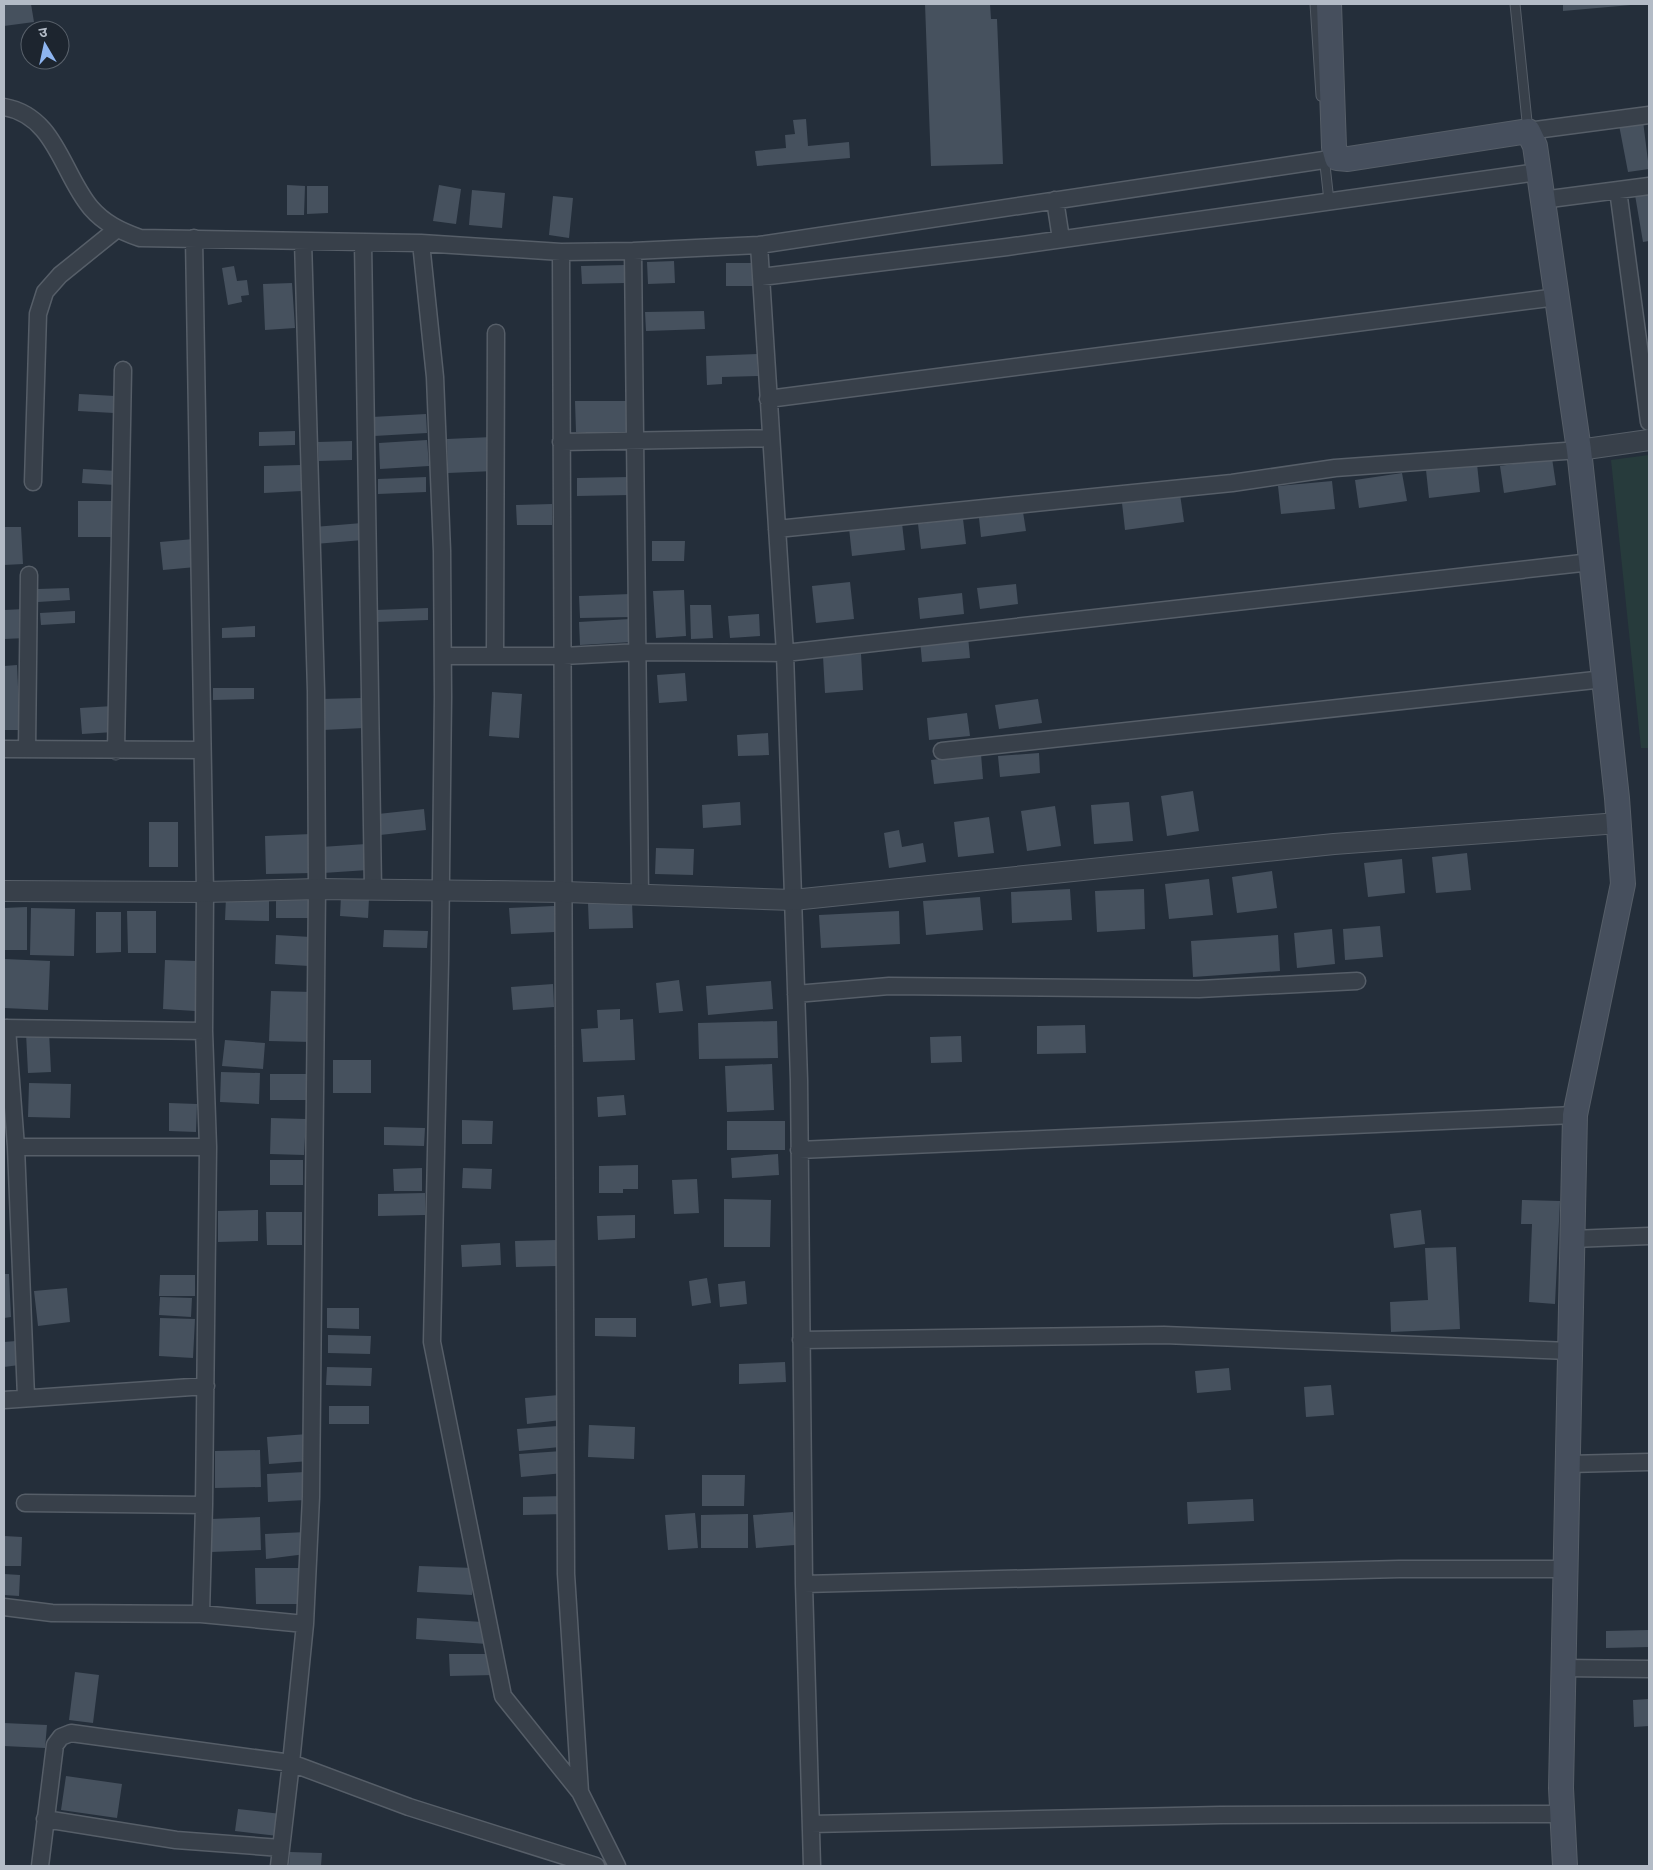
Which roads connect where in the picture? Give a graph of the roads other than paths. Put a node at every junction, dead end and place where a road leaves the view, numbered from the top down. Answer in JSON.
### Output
{"nodes":[{"id":1,"x":1315,"y":4,"type":"edge"},
{"id":2,"x":1328,"y":4,"type":"edge"},
{"id":3,"x":1515,"y":4,"type":"edge"},
{"id":4,"x":4,"y":107,"type":"edge"},
{"id":5,"x":1322,"y":111,"type":"dead end"},
{"id":6,"x":1649,"y":115,"type":"edge"},
{"id":7,"x":1528,"y":131,"type":"junction"},
{"id":8,"x":1329,"y":156,"type":"junction"},
{"id":9,"x":1538,"y":172,"type":"junction"},
{"id":10,"x":1649,"y":186,"type":"edge"},
{"id":11,"x":1618,"y":190,"type":"junction"},
{"id":12,"x":1056,"y":200,"type":"junction"},
{"id":13,"x":1542,"y":200,"type":"junction"},
{"id":14,"x":1329,"y":202,"type":"junction"},
{"id":15,"x":117,"y":229,"type":"junction"},
{"id":16,"x":194,"y":238,"type":"junction"},
{"id":17,"x":1061,"y":239,"type":"junction"},
{"id":18,"x":303,"y":241,"type":"junction"},
{"id":19,"x":363,"y":242,"type":"junction"},
{"id":20,"x":421,"y":243,"type":"junction"},
{"id":21,"x":758,"y":244,"type":"junction"},
{"id":22,"x":632,"y":251,"type":"junction"},
{"id":23,"x":561,"y":252,"type":"junction"},
{"id":24,"x":761,"y":277,"type":"junction"},
{"id":25,"x":1557,"y":297,"type":"junction"},
{"id":26,"x":1642,"y":316,"type":"edge"},
{"id":27,"x":496,"y":333,"type":"dead end"},
{"id":28,"x":123,"y":370,"type":"dead end"},
{"id":29,"x":768,"y":399,"type":"junction"},
{"id":30,"x":1649,"y":422,"type":"edge"},
{"id":31,"x":771,"y":438,"type":"junction"},
{"id":32,"x":1649,"y":440,"type":"edge"},
{"id":33,"x":561,"y":442,"type":"junction"},
{"id":34,"x":635,"y":442,"type":"junction"},
{"id":35,"x":1579,"y":450,"type":"junction"},
{"id":36,"x":33,"y":482,"type":"dead end"},
{"id":37,"x":777,"y":529,"type":"junction"},
{"id":38,"x":1591,"y":562,"type":"junction"},
{"id":39,"x":29,"y":576,"type":"dead end"},
{"id":40,"x":639,"y":652,"type":"junction"},
{"id":41,"x":785,"y":653,"type":"junction"},
{"id":42,"x":443,"y":656,"type":"junction"},
{"id":43,"x":495,"y":656,"type":"junction"},
{"id":44,"x":563,"y":656,"type":"junction"},
{"id":45,"x":1604,"y":679,"type":"junction"},
{"id":46,"x":4,"y":749,"type":"edge"},
{"id":47,"x":27,"y":749,"type":"junction"},
{"id":48,"x":116,"y":750,"type":"junction"},
{"id":49,"x":202,"y":750,"type":"junction"},
{"id":50,"x":942,"y":751,"type":"dead end"},
{"id":51,"x":1619,"y":823,"type":"junction"},
{"id":52,"x":317,"y":890,"type":"junction"},
{"id":53,"x":373,"y":890,"type":"junction"},
{"id":54,"x":4,"y":891,"type":"edge"},
{"id":55,"x":206,"y":892,"type":"junction"},
{"id":56,"x":440,"y":892,"type":"junction"},
{"id":57,"x":565,"y":892,"type":"junction"},
{"id":58,"x":640,"y":894,"type":"junction"},
{"id":59,"x":793,"y":900,"type":"junction"},
{"id":60,"x":1357,"y":981,"type":"dead end"},
{"id":61,"x":796,"y":994,"type":"junction"},
{"id":62,"x":6,"y":1028,"type":"edge"},
{"id":63,"x":204,"y":1031,"type":"junction"},
{"id":64,"x":1575,"y":1115,"type":"junction"},
{"id":65,"x":16,"y":1147,"type":"junction"},
{"id":66,"x":208,"y":1147,"type":"junction"},
{"id":67,"x":799,"y":1150,"type":"junction"},
{"id":68,"x":1649,"y":1236,"type":"edge"},
{"id":69,"x":1572,"y":1239,"type":"junction"},
{"id":70,"x":801,"y":1340,"type":"junction"},
{"id":71,"x":1570,"y":1351,"type":"junction"},
{"id":72,"x":206,"y":1386,"type":"junction"},
{"id":73,"x":26,"y":1397,"type":"junction"},
{"id":74,"x":4,"y":1400,"type":"edge"},
{"id":75,"x":1649,"y":1462,"type":"edge"},
{"id":76,"x":1568,"y":1464,"type":"junction"},
{"id":77,"x":25,"y":1503,"type":"dead end"},
{"id":78,"x":204,"y":1505,"type":"junction"},
{"id":79,"x":1565,"y":1569,"type":"junction"},
{"id":80,"x":804,"y":1584,"type":"junction"},
{"id":81,"x":4,"y":1606,"type":"edge"},
{"id":82,"x":201,"y":1614,"type":"junction"},
{"id":83,"x":305,"y":1624,"type":"junction"},
{"id":84,"x":1563,"y":1668,"type":"junction"},
{"id":85,"x":1649,"y":1669,"type":"edge"},
{"id":86,"x":291,"y":1763,"type":"junction"},
{"id":87,"x":580,"y":1792,"type":"junction"},
{"id":88,"x":1562,"y":1814,"type":"junction"},
{"id":89,"x":45,"y":1819,"type":"junction"},
{"id":90,"x":811,"y":1824,"type":"junction"},
{"id":91,"x":281,"y":1848,"type":"junction"},
{"id":92,"x":40,"y":1866,"type":"edge"},
{"id":93,"x":279,"y":1866,"type":"edge"},
{"id":94,"x":596,"y":1866,"type":"edge"},
{"id":95,"x":617,"y":1866,"type":"edge"},
{"id":96,"x":812,"y":1866,"type":"edge"},
{"id":97,"x":1565,"y":1866,"type":"edge"}],
"edges":[{"from":1,"to":5,"type":"lane"},
{"from":2,"to":8,"type":"main road"},
{"from":3,"to":7,"type":"lane"},
{"from":4,"to":15,"type":"street"},
{"from":6,"to":7,"type":"street"},
{"from":7,"to":8,"type":"main road"},
{"from":7,"to":9,"type":"main road"},
{"from":8,"to":12,"type":"street"},
{"from":8,"to":14,"type":"lane"},
{"from":9,"to":13,"type":"main road"},
{"from":9,"to":14,"type":"street"},
{"from":10,"to":11,"type":"street"},
{"from":11,"to":13,"type":"street"},
{"from":11,"to":26,"type":"street"},
{"from":12,"to":17,"type":"street"},
{"from":12,"to":21,"type":"street"},
{"from":13,"to":25,"type":"main road"},
{"from":14,"to":17,"type":"street"},
{"from":15,"to":16,"type":"street"},
{"from":15,"to":36,"type":"street"},
{"from":16,"to":18,"type":"street"},
{"from":16,"to":49,"type":"street"},
{"from":17,"to":24,"type":"street"},
{"from":18,"to":19,"type":"street"},
{"from":18,"to":52,"type":"street"},
{"from":19,"to":20,"type":"street"},
{"from":19,"to":53,"type":"street"},
{"from":20,"to":23,"type":"street"},
{"from":20,"to":42,"type":"street"},
{"from":21,"to":22,"type":"street"},
{"from":21,"to":24,"type":"street"},
{"from":22,"to":23,"type":"street"},
{"from":22,"to":34,"type":"street"},
{"from":23,"to":33,"type":"street"},
{"from":24,"to":29,"type":"street"},
{"from":25,"to":29,"type":"street"},
{"from":25,"to":35,"type":"main road"},
{"from":26,"to":30,"type":"street"},
{"from":27,"to":43,"type":"street"},
{"from":28,"to":48,"type":"street"},
{"from":29,"to":31,"type":"street"},
{"from":31,"to":34,"type":"street"},
{"from":31,"to":37,"type":"street"},
{"from":32,"to":35,"type":"street"},
{"from":33,"to":34,"type":"street"},
{"from":33,"to":44,"type":"street"},
{"from":34,"to":40,"type":"street"},
{"from":35,"to":37,"type":"street"},
{"from":35,"to":38,"type":"main road"},
{"from":37,"to":41,"type":"street"},
{"from":38,"to":41,"type":"street"},
{"from":38,"to":45,"type":"main road"},
{"from":39,"to":47,"type":"street"},
{"from":40,"to":41,"type":"street"},
{"from":40,"to":44,"type":"street"},
{"from":40,"to":58,"type":"street"},
{"from":41,"to":59,"type":"street"},
{"from":42,"to":43,"type":"street"},
{"from":42,"to":56,"type":"street"},
{"from":43,"to":44,"type":"street"},
{"from":44,"to":57,"type":"street"},
{"from":45,"to":50,"type":"street"},
{"from":45,"to":51,"type":"main road"},
{"from":46,"to":47,"type":"street"},
{"from":47,"to":48,"type":"street"},
{"from":48,"to":49,"type":"street"},
{"from":49,"to":55,"type":"street"},
{"from":51,"to":59,"type":"street"},
{"from":51,"to":64,"type":"main road"},
{"from":52,"to":53,"type":"street"},
{"from":52,"to":55,"type":"street"},
{"from":52,"to":83,"type":"street"},
{"from":53,"to":56,"type":"street"},
{"from":54,"to":55,"type":"street"},
{"from":55,"to":63,"type":"street"},
{"from":56,"to":57,"type":"street"},
{"from":56,"to":87,"type":"street"},
{"from":57,"to":58,"type":"street"},
{"from":57,"to":87,"type":"street"},
{"from":58,"to":59,"type":"street"},
{"from":59,"to":61,"type":"street"},
{"from":60,"to":61,"type":"street"},
{"from":61,"to":67,"type":"street"},
{"from":62,"to":63,"type":"street"},
{"from":62,"to":65,"type":"street"},
{"from":63,"to":66,"type":"street"},
{"from":64,"to":67,"type":"street"},
{"from":64,"to":69,"type":"main road"},
{"from":65,"to":66,"type":"street"},
{"from":65,"to":73,"type":"street"},
{"from":66,"to":72,"type":"street"},
{"from":67,"to":70,"type":"street"},
{"from":68,"to":69,"type":"street"},
{"from":69,"to":71,"type":"main road"},
{"from":70,"to":71,"type":"street"},
{"from":70,"to":80,"type":"street"},
{"from":71,"to":76,"type":"main road"},
{"from":72,"to":73,"type":"street"},
{"from":72,"to":78,"type":"street"},
{"from":73,"to":74,"type":"street"},
{"from":75,"to":76,"type":"street"},
{"from":76,"to":79,"type":"main road"},
{"from":77,"to":78,"type":"street"},
{"from":78,"to":82,"type":"street"},
{"from":79,"to":80,"type":"street"},
{"from":79,"to":84,"type":"main road"},
{"from":80,"to":90,"type":"street"},
{"from":81,"to":82,"type":"street"},
{"from":82,"to":83,"type":"street"},
{"from":83,"to":86,"type":"street"},
{"from":84,"to":85,"type":"street"},
{"from":84,"to":88,"type":"main road"},
{"from":86,"to":89,"type":"street"},
{"from":86,"to":91,"type":"street"},
{"from":86,"to":94,"type":"street"},
{"from":87,"to":95,"type":"street"},
{"from":88,"to":90,"type":"street"},
{"from":88,"to":97,"type":"main road"},
{"from":89,"to":91,"type":"street"},
{"from":89,"to":92,"type":"street"},
{"from":90,"to":96,"type":"street"},
{"from":91,"to":93,"type":"street"}]}
